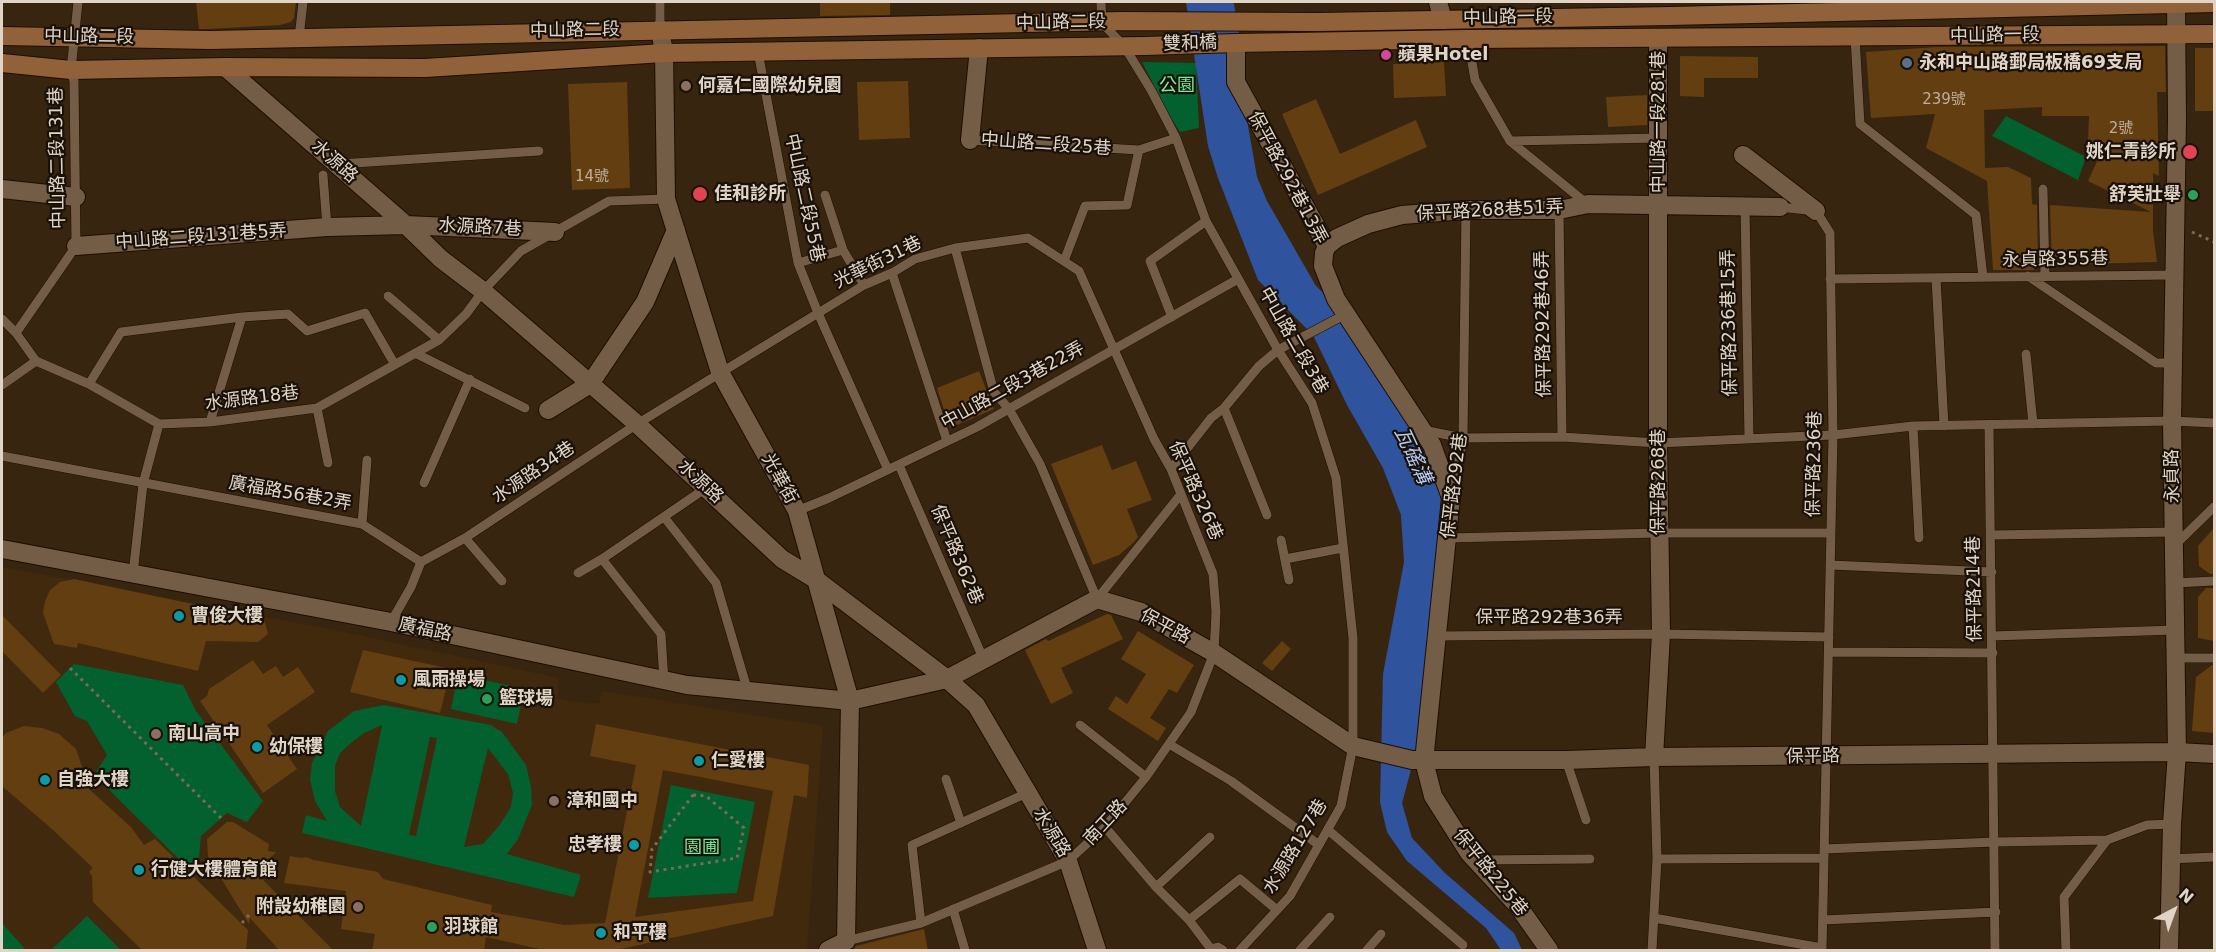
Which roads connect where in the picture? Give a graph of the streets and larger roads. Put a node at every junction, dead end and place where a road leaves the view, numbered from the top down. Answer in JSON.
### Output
{"nodes":[{"id":1,"x":1438,"y":2,"type":"edge"},
{"id":2,"x":2176,"y":3,"type":"edge"},
{"id":3,"x":2214,"y":3,"type":"edge"},
{"id":4,"x":1638,"y":9,"type":"edge"},
{"id":5,"x":1670,"y":9,"type":"edge"},
{"id":6,"x":1443,"y":20,"type":"junction"},
{"id":7,"x":1234,"y":21,"type":"joint"},
{"id":8,"x":1148,"y":22,"type":"joint"},
{"id":9,"x":660,"y":29,"type":"junction"},
{"id":10,"x":2178,"y":34,"type":"junction"},
{"id":11,"x":2214,"y":34,"type":"edge"},
{"id":12,"x":2,"y":36,"type":"edge"},
{"id":13,"x":1658,"y":38,"type":"junction"},
{"id":14,"x":1236,"y":43,"type":"junction"},
{"id":15,"x":1144,"y":46,"type":"joint"},
{"id":16,"x":978,"y":48,"type":"junction"},
{"id":17,"x":664,"y":53,"type":"junction"},
{"id":18,"x":2,"y":63,"type":"edge"},
{"id":19,"x":225,"y":67,"type":"junction"},
{"id":20,"x":970,"y":140,"type":"road end"},
{"id":21,"x":1743,"y":155,"type":"dead end"},
{"id":22,"x":2,"y":189,"type":"edge"},
{"id":23,"x":76,"y":197,"type":"road end"},
{"id":24,"x":1659,"y":207,"type":"junction"},
{"id":25,"x":1780,"y":207,"type":"road end"},
{"id":26,"x":1816,"y":211,"type":"road end"},
{"id":27,"x":406,"y":225,"type":"junction"},
{"id":28,"x":327,"y":228,"type":"joint"},
{"id":29,"x":676,"y":230,"type":"junction"},
{"id":30,"x":555,"y":232,"type":"road end"},
{"id":31,"x":76,"y":246,"type":"road end"},
{"id":32,"x":1327,"y":246,"type":"junction"},
{"id":33,"x":590,"y":384,"type":"junction"},
{"id":34,"x":548,"y":410,"type":"dead end"},
{"id":35,"x":1451,"y":498,"type":"joint"},
{"id":36,"x":2,"y":549,"type":"edge"},
{"id":37,"x":815,"y":579,"type":"junction"},
{"id":38,"x":947,"y":679,"type":"junction"},
{"id":39,"x":850,"y":701,"type":"junction"},
{"id":40,"x":2177,"y":752,"type":"junction"},
{"id":41,"x":2214,"y":754,"type":"edge"},
{"id":42,"x":1654,"y":757,"type":"junction"},
{"id":43,"x":1418,"y":760,"type":"junction"},
{"id":44,"x":846,"y":941,"type":"joint"},
{"id":45,"x":828,"y":951,"type":"edge"},
{"id":46,"x":1097,"y":951,"type":"edge"},
{"id":47,"x":1549,"y":951,"type":"edge"},
{"id":48,"x":2169,"y":951,"type":"edge"}],
"edges":[{"from":1,"to":6,"type":"street"},
{"from":2,"to":3,"type":"street","name":"中山路一段"},
{"from":2,"to":5,"type":"street","name":"中山路一段"},
{"from":2,"to":10,"type":"street","name":"永貞路"},
{"from":4,"to":5,"type":"street","name":"中山路一段"},
{"from":4,"to":6,"type":"street","name":"中山路一段"},
{"from":4,"to":13,"type":"street"},
{"from":5,"to":13,"type":"street"},
{"from":6,"to":7,"type":"street","name":"中山路一段"},
{"from":7,"to":8,"type":"street","name":"雙和橋"},
{"from":8,"to":9,"type":"street","name":"中山路二段"},
{"from":9,"to":12,"type":"street","name":"中山路二段"},
{"from":9,"to":17,"type":"street","name":"光華街"},
{"from":10,"to":11,"type":"street","name":"中山路一段"},
{"from":10,"to":13,"type":"street","name":"中山路一段"},
{"from":10,"to":40,"type":"street","name":"永貞路"},
{"from":13,"to":14,"type":"street","name":"中山路一段"},
{"from":13,"to":24,"type":"street","name":"中山路一段281巷"},
{"from":14,"to":15,"type":"street","name":"雙和橋"},
{"from":14,"to":32,"type":"street","name":"保平路292巷13弄"},
{"from":15,"to":16,"type":"street","name":"中山路二段"},
{"from":16,"to":17,"type":"street","name":"中山路二段"},
{"from":16,"to":20,"type":"street","name":"中山路二段25巷"},
{"from":17,"to":19,"type":"street","name":"中山路二段"},
{"from":17,"to":29,"type":"street","name":"光華街"},
{"from":18,"to":19,"type":"street","name":"中山路二段"},
{"from":19,"to":27,"type":"street","name":"水源路"},
{"from":21,"to":26,"type":"street"},
{"from":22,"to":23,"type":"street"},
{"from":24,"to":25,"type":"street","name":"保平路268巷51弄"},
{"from":24,"to":32,"type":"street","name":"保平路268巷51弄"},
{"from":24,"to":42,"type":"street","name":"保平路268巷"},
{"from":27,"to":28,"type":"street","name":"水源路7巷"},
{"from":27,"to":30,"type":"street","name":"水源路7巷"},
{"from":27,"to":33,"type":"street","name":"水源路"},
{"from":28,"to":31,"type":"street","name":"中山路二段131巷5弄"},
{"from":29,"to":33,"type":"street"},
{"from":29,"to":37,"type":"street","name":"光華街"},
{"from":32,"to":35,"type":"street","name":"保平路292巷13弄"},
{"from":33,"to":34,"type":"street"},
{"from":33,"to":37,"type":"street","name":"水源路"},
{"from":35,"to":43,"type":"street","name":"保平路292巷"},
{"from":36,"to":39,"type":"street","name":"廣福路"},
{"from":37,"to":38,"type":"street","name":"水源路"},
{"from":37,"to":39,"type":"street","name":"光華街"},
{"from":38,"to":39,"type":"street"},
{"from":38,"to":43,"type":"street","name":"保平路"},
{"from":38,"to":46,"type":"street","name":"水源路"},
{"from":39,"to":44,"type":"street","name":"光華街"},
{"from":40,"to":41,"type":"street","name":"保平路"},
{"from":40,"to":42,"type":"street","name":"保平路"},
{"from":40,"to":48,"type":"street","name":"永貞路"},
{"from":42,"to":43,"type":"street","name":"保平路"},
{"from":43,"to":47,"type":"street","name":"保平路225巷"},
{"from":44,"to":45,"type":"street","name":"南工路"}]}
